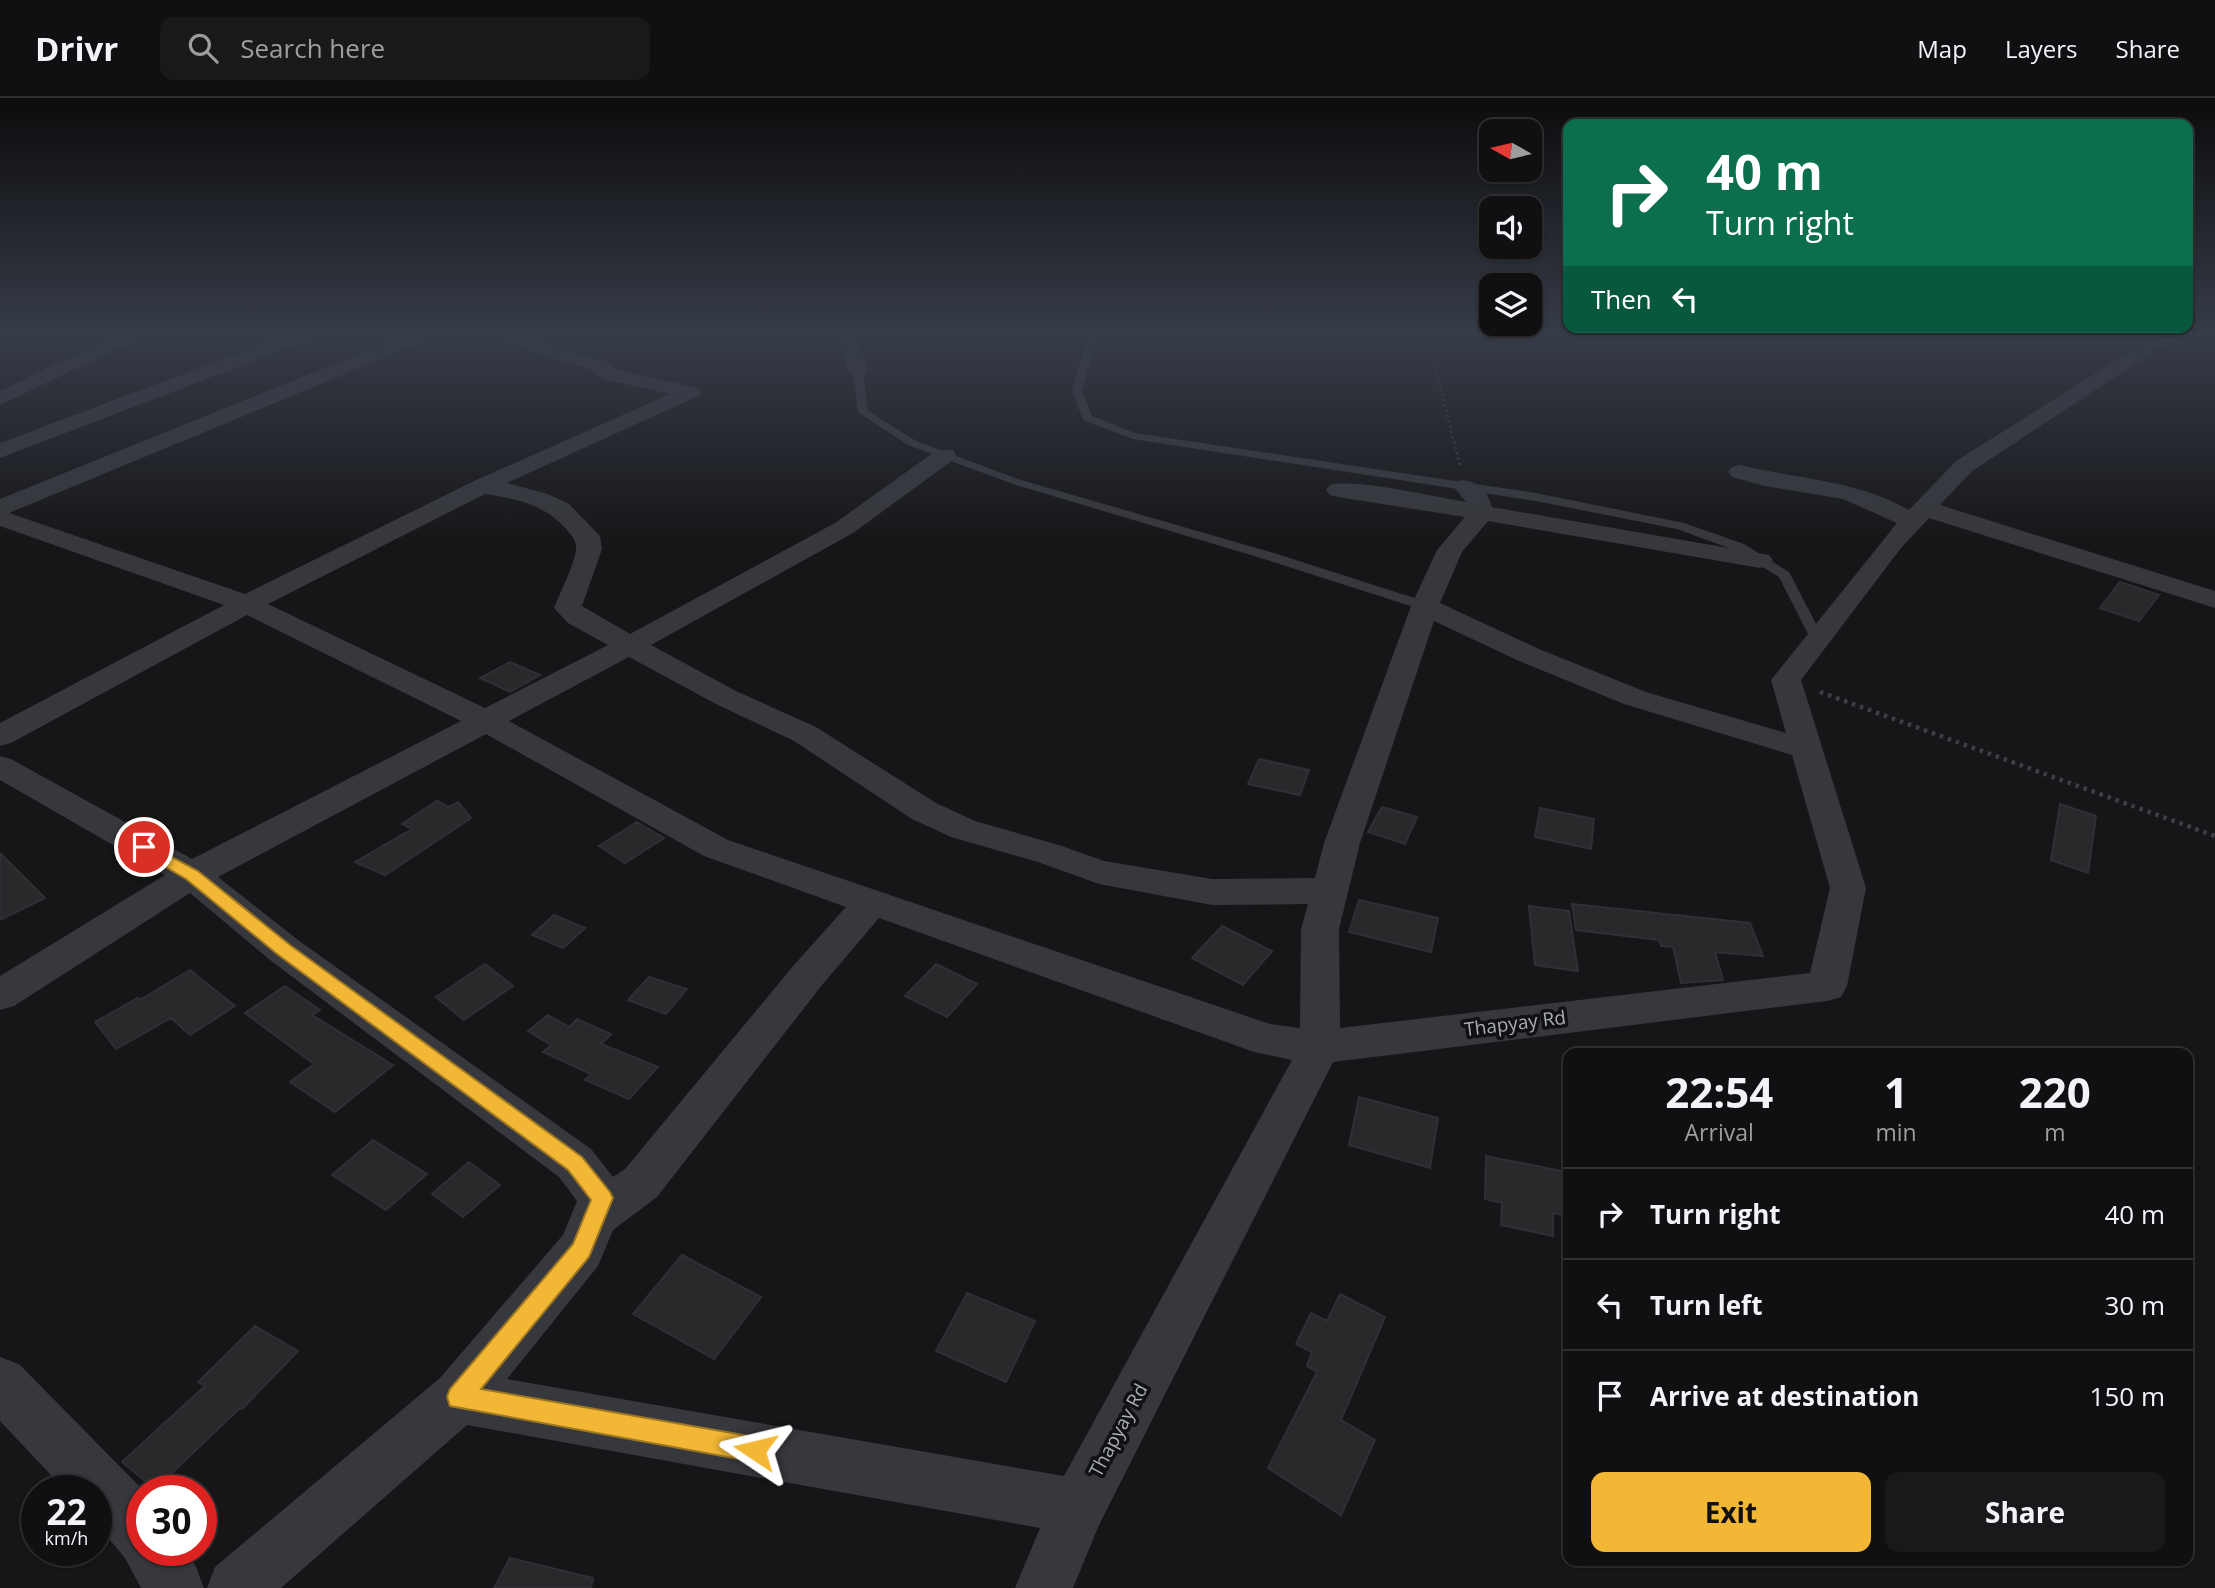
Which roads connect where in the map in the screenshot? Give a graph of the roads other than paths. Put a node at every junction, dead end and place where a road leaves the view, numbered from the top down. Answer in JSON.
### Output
{"nodes":[{"id":1,"x":122,"y":405,"type":"edge"},
{"id":2,"x":252,"y":405,"type":"edge"},
{"id":3,"x":663,"y":405,"type":"edge"},
{"id":4,"x":862,"y":405,"type":"edge"},
{"id":5,"x":1082,"y":405,"type":"edge"},
{"id":6,"x":2061,"y":405,"type":"edge"},
{"id":7,"x":0,"y":451,"type":"edge"},
{"id":8,"x":945,"y":455,"type":"junction"},
{"id":9,"x":1740,"y":472,"type":"dead end"},
{"id":10,"x":482,"y":486,"type":"junction"},
{"id":11,"x":1465,"y":486,"type":"junction"},
{"id":12,"x":1338,"y":490,"type":"dead end"},
{"id":13,"x":0,"y":508,"type":"edge"},
{"id":14,"x":1481,"y":514,"type":"junction"},
{"id":15,"x":0,"y":518,"type":"edge"},
{"id":16,"x":1909,"y":525,"type":"junction"},
{"id":17,"x":1760,"y":560,"type":"junction"},
{"id":18,"x":2215,"y":600,"type":"edge"},
{"id":19,"x":247,"y":604,"type":"junction"},
{"id":20,"x":1425,"y":606,"type":"junction"},
{"id":21,"x":1818,"y":639,"type":"junction"},
{"id":22,"x":631,"y":644,"type":"junction"},
{"id":23,"x":484,"y":720,"type":"junction"},
{"id":24,"x":0,"y":736,"type":"edge"},
{"id":25,"x":1807,"y":750,"type":"junction"},
{"id":26,"x":0,"y":766,"type":"edge"},
{"id":27,"x":192,"y":875,"type":"junction"},
{"id":28,"x":1329,"y":891,"type":"junction"},
{"id":29,"x":872,"y":902,"type":"junction"},
{"id":30,"x":0,"y":995,"type":"edge"},
{"id":31,"x":1320,"y":1046,"type":"junction"},
{"id":32,"x":596,"y":1215,"type":"junction"},
{"id":33,"x":0,"y":1383,"type":"edge"},
{"id":34,"x":459,"y":1397,"type":"junction"},
{"id":35,"x":1078,"y":1507,"type":"junction"},
{"id":36,"x":126,"y":1513,"type":"edge"},
{"id":37,"x":161,"y":1566,"type":"edge"},
{"id":38,"x":175,"y":1588,"type":"edge"},
{"id":39,"x":236,"y":1588,"type":"edge"},
{"id":40,"x":1044,"y":1588,"type":"edge"}],
"edges":[{"from":1,"to":7,"type":"street"},
{"from":2,"to":13,"type":"street"},
{"from":3,"to":10,"type":"street"},
{"from":4,"to":8,"type":"lane"},
{"from":5,"to":11,"type":"lane"},
{"from":6,"to":16,"type":"street"},
{"from":8,"to":20,"type":"lane"},
{"from":8,"to":22,"type":"street"},
{"from":9,"to":16,"type":"street"},
{"from":10,"to":19,"type":"street"},
{"from":10,"to":22,"type":"street"},
{"from":11,"to":14,"type":"street"},
{"from":11,"to":17,"type":"lane"},
{"from":12,"to":14,"type":"street"},
{"from":14,"to":17,"type":"street"},
{"from":14,"to":20,"type":"street"},
{"from":15,"to":19,"type":"street"},
{"from":16,"to":18,"type":"street"},
{"from":16,"to":21,"type":"street"},
{"from":17,"to":21,"type":"lane"},
{"from":19,"to":23,"type":"street"},
{"from":19,"to":24,"type":"street"},
{"from":20,"to":25,"type":"street"},
{"from":20,"to":28,"type":"street"},
{"from":21,"to":25,"type":"street","name":"Thapyay Rd"},
{"from":22,"to":23,"type":"street"},
{"from":22,"to":28,"type":"street"},
{"from":23,"to":27,"type":"street"},
{"from":23,"to":29,"type":"street"},
{"from":25,"to":31,"type":"street","name":"Thapyay Rd"},
{"from":26,"to":27,"type":"street"},
{"from":27,"to":30,"type":"street"},
{"from":27,"to":32,"type":"street"},
{"from":28,"to":31,"type":"street"},
{"from":29,"to":31,"type":"street"},
{"from":29,"to":32,"type":"street"},
{"from":31,"to":35,"type":"street","name":"Thapyay Rd"},
{"from":32,"to":34,"type":"street"},
{"from":33,"to":36,"type":"street"},
{"from":34,"to":35,"type":"street"},
{"from":34,"to":39,"type":"street"},
{"from":35,"to":40,"type":"street","name":"Thapyay Rd"},
{"from":37,"to":38,"type":"street"}]}
